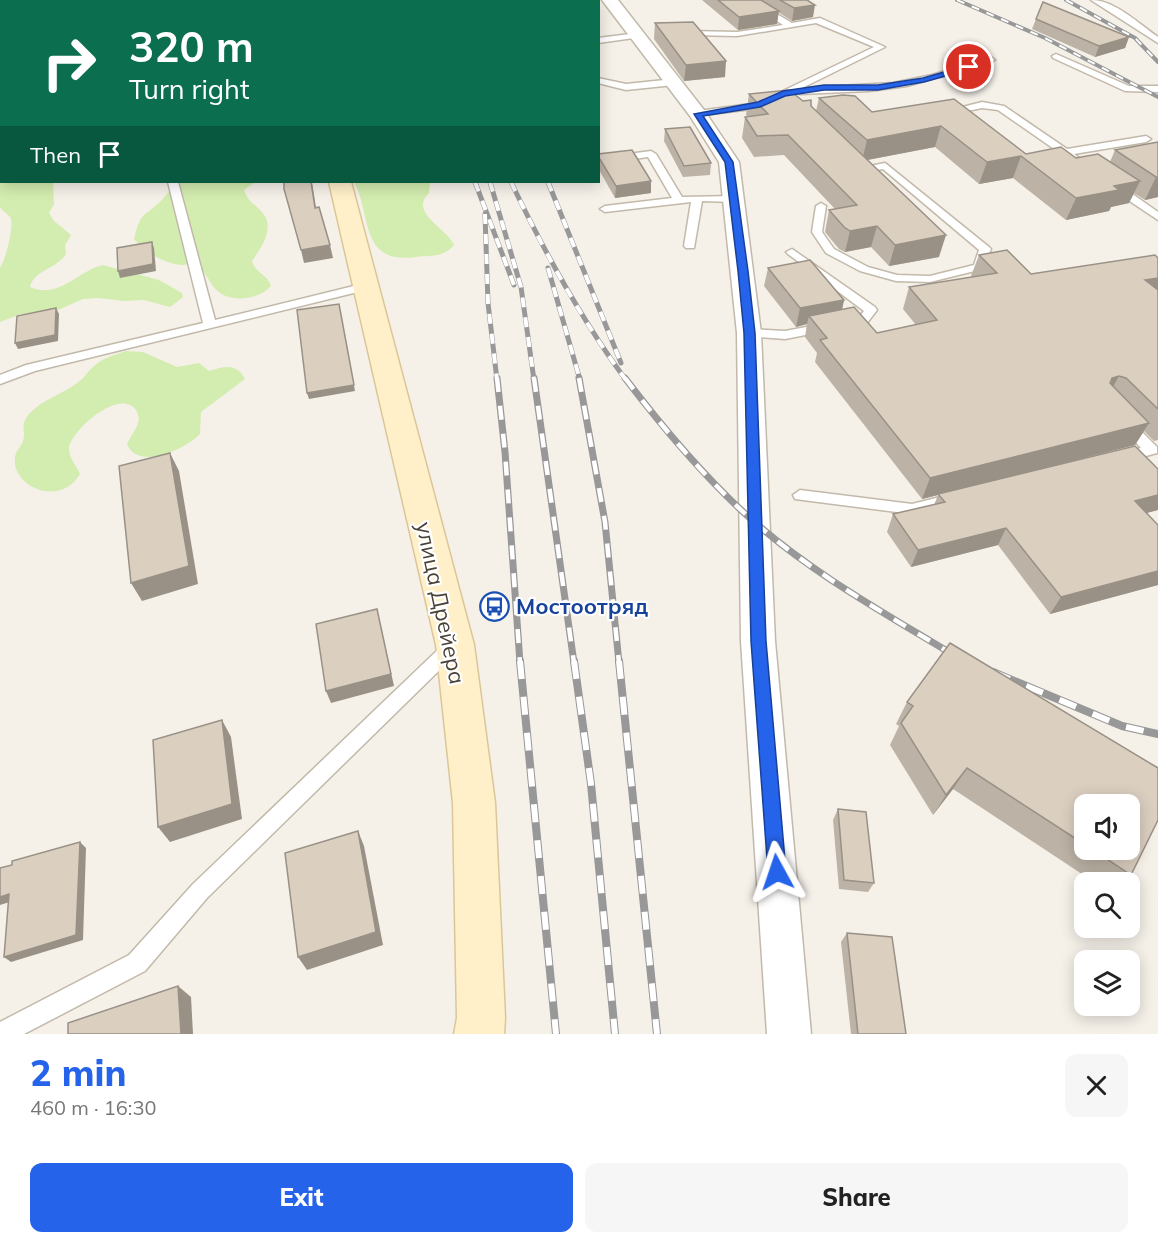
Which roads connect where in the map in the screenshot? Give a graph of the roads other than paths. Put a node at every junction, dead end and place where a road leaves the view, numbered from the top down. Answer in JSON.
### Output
{"nodes":[{"id":1,"x":610,"y":0,"type":"edge"},
{"id":2,"x":748,"y":0,"type":"edge"},
{"id":3,"x":1095,"y":0,"type":"edge"},
{"id":4,"x":791,"y":26,"type":"junction"},
{"id":5,"x":687,"y":33,"type":"edge"},
{"id":6,"x":638,"y":35,"type":"junction"},
{"id":7,"x":1158,"y":40,"type":"edge"},
{"id":8,"x":600,"y":41,"type":"edge"},
{"id":9,"x":1056,"y":56,"type":"dead end"},
{"id":10,"x":991,"y":60,"type":"dead end"},
{"id":11,"x":600,"y":80,"type":"edge"},
{"id":12,"x":674,"y":82,"type":"junction"},
{"id":13,"x":1158,"y":89,"type":"edge"},
{"id":14,"x":783,"y":94,"type":"junction"},
{"id":15,"x":790,"y":104,"type":"edge"},
{"id":16,"x":760,"y":105,"type":"junction"},
{"id":17,"x":698,"y":114,"type":"junction"},
{"id":18,"x":937,"y":114,"type":"edge"},
{"id":19,"x":1146,"y":139,"type":"dead end"},
{"id":20,"x":1064,"y":152,"type":"junction"},
{"id":21,"x":846,"y":154,"type":"edge"},
{"id":22,"x":1054,"y":154,"type":"edge"},
{"id":23,"x":600,"y":161,"type":"edge"},
{"id":24,"x":1083,"y":165,"type":"edge"},
{"id":25,"x":173,"y":183,"type":"edge"},
{"id":26,"x":340,"y":183,"type":"edge"},
{"id":27,"x":1111,"y":184,"type":"edge"},
{"id":28,"x":697,"y":198,"type":"junction"},
{"id":29,"x":734,"y":199,"type":"junction"},
{"id":30,"x":680,"y":200,"type":"junction"},
{"id":31,"x":821,"y":206,"type":"dead end"},
{"id":32,"x":605,"y":209,"type":"dead end"},
{"id":33,"x":1158,"y":217,"type":"edge"},
{"id":34,"x":690,"y":246,"type":"dead end"},
{"id":35,"x":792,"y":252,"type":"dead end"},
{"id":36,"x":366,"y":287,"type":"junction"},
{"id":37,"x":210,"y":325,"type":"junction"},
{"id":38,"x":749,"y":333,"type":"junction"},
{"id":39,"x":0,"y":380,"type":"edge"},
{"id":40,"x":1115,"y":412,"type":"edge"},
{"id":41,"x":1106,"y":462,"type":"edge"},
{"id":42,"x":800,"y":495,"type":"dead end"},
{"id":43,"x":969,"y":495,"type":"edge"},
{"id":44,"x":455,"y":645,"type":"junction"},
{"id":45,"x":1,"y":1034,"type":"edge"},
{"id":46,"x":479,"y":1034,"type":"edge"},
{"id":47,"x":789,"y":1034,"type":"edge"}],
"edges":[{"from":1,"to":6,"type":"street"},
{"from":2,"to":4,"type":"lane"},
{"from":3,"to":7,"type":"lane"},
{"from":4,"to":5,"type":"lane"},
{"from":4,"to":14,"type":"lane"},
{"from":6,"to":8,"type":"lane"},
{"from":6,"to":12,"type":"street"},
{"from":9,"to":13,"type":"lane"},
{"from":10,"to":14,"type":"lane"},
{"from":11,"to":12,"type":"lane"},
{"from":12,"to":17,"type":"street"},
{"from":14,"to":16,"type":"lane"},
{"from":15,"to":16,"type":"lane"},
{"from":16,"to":17,"type":"lane"},
{"from":17,"to":29,"type":"street"},
{"from":18,"to":20,"type":"lane"},
{"from":19,"to":20,"type":"lane"},
{"from":20,"to":22,"type":"lane"},
{"from":20,"to":24,"type":"lane"},
{"from":21,"to":31,"type":"lane"},
{"from":23,"to":30,"type":"lane"},
{"from":25,"to":37,"type":"lane"},
{"from":26,"to":36,"type":"main road","name":"улица Дрейера"},
{"from":27,"to":33,"type":"lane"},
{"from":28,"to":29,"type":"lane"},
{"from":28,"to":30,"type":"lane"},
{"from":28,"to":34,"type":"lane"},
{"from":29,"to":38,"type":"street"},
{"from":30,"to":32,"type":"lane"},
{"from":35,"to":38,"type":"lane"},
{"from":36,"to":37,"type":"lane"},
{"from":36,"to":44,"type":"main road","name":"улица Дрейера"},
{"from":37,"to":39,"type":"lane"},
{"from":38,"to":47,"type":"street"},
{"from":40,"to":41,"type":"lane"},
{"from":42,"to":43,"type":"lane"},
{"from":44,"to":45,"type":"lane"},
{"from":44,"to":46,"type":"main road","name":"улица Дрейера"}]}
